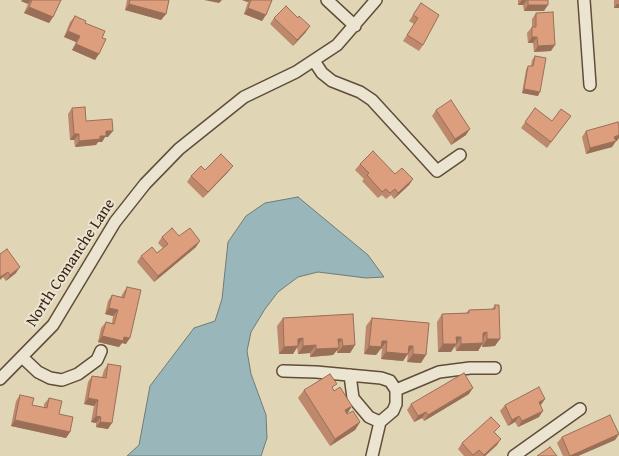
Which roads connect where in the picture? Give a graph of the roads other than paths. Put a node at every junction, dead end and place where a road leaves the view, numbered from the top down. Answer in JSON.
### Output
{"nodes":[{"id":1,"x":327,"y":0,"type":"edge"},
{"id":2,"x":376,"y":0,"type":"edge"},
{"id":3,"x":584,"y":0,"type":"edge"},
{"id":4,"x":355,"y":26,"type":"junction"},
{"id":5,"x":314,"y":61,"type":"junction"},
{"id":6,"x":590,"y":85,"type":"dead end"},
{"id":7,"x":460,"y":155,"type":"dead end"},
{"id":8,"x":101,"y":352,"type":"dead end"},
{"id":9,"x":22,"y":357,"type":"junction"},
{"id":10,"x":495,"y":368,"type":"dead end"},
{"id":11,"x":283,"y":371,"type":"dead end"},
{"id":12,"x":350,"y":376,"type":"junction"},
{"id":13,"x":0,"y":379,"type":"edge"},
{"id":14,"x":396,"y":390,"type":"junction"},
{"id":15,"x":580,"y":409,"type":"dead end"},
{"id":16,"x":380,"y":422,"type":"junction"},
{"id":17,"x":372,"y":456,"type":"edge"},
{"id":18,"x":514,"y":456,"type":"edge"}],
"edges":[{"from":1,"to":4,"type":"street"},
{"from":2,"to":4,"type":"street","name":"North Comanche Lane"},
{"from":3,"to":6,"type":"street"},
{"from":4,"to":5,"type":"street","name":"North Comanche Lane"},
{"from":5,"to":7,"type":"street"},
{"from":5,"to":9,"type":"street","name":"North Comanche Lane"},
{"from":8,"to":9,"type":"street"},
{"from":9,"to":13,"type":"street","name":"North Comanche Lane"},
{"from":10,"to":14,"type":"street"},
{"from":11,"to":12,"type":"street"},
{"from":12,"to":14,"type":"street"},
{"from":12,"to":16,"type":"street"},
{"from":14,"to":16,"type":"street"},
{"from":15,"to":18,"type":"street"},
{"from":16,"to":17,"type":"street"}]}
